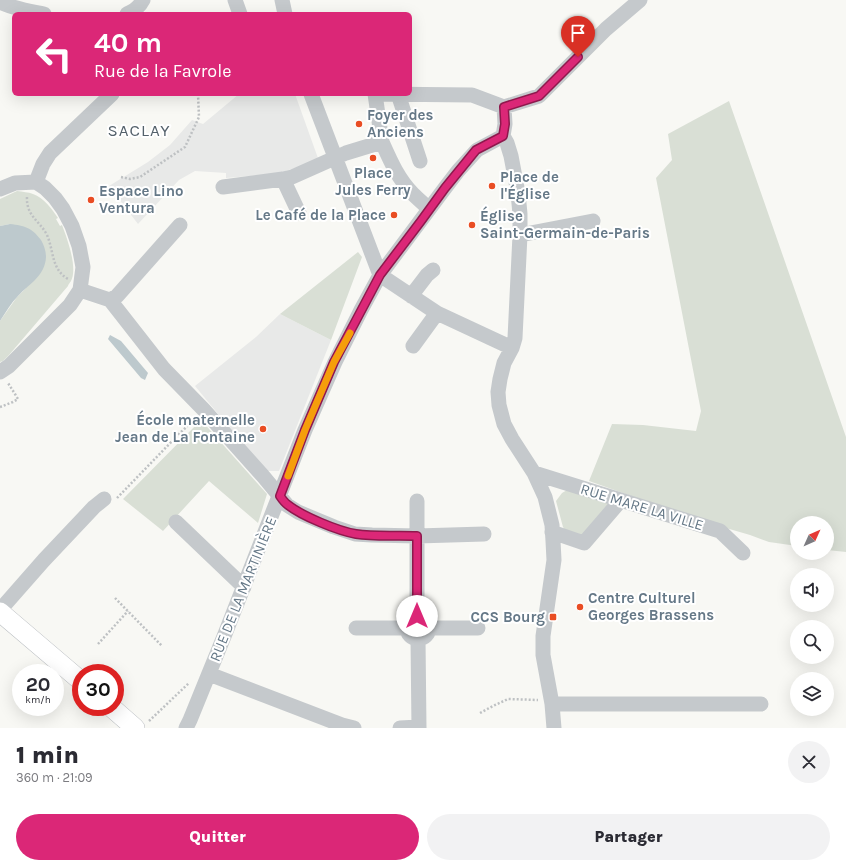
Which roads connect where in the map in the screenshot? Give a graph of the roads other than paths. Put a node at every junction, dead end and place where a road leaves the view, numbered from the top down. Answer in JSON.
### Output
{"nodes":[{"id":1,"x":143,"y":0,"type":"edge"},
{"id":2,"x":236,"y":0,"type":"edge"},
{"id":3,"x":282,"y":0,"type":"edge"},
{"id":4,"x":640,"y":0,"type":"edge"},
{"id":5,"x":0,"y":2,"type":"edge"},
{"id":6,"x":34,"y":12,"type":"edge"},
{"id":7,"x":132,"y":12,"type":"edge"},
{"id":8,"x":239,"y":12,"type":"edge"},
{"id":9,"x":285,"y":12,"type":"edge"},
{"id":10,"x":412,"y":94,"type":"edge"},
{"id":11,"x":110,"y":96,"type":"edge"},
{"id":12,"x":312,"y":96,"type":"edge"},
{"id":13,"x":376,"y":96,"type":"edge"},
{"id":14,"x":399,"y":96,"type":"edge"},
{"id":15,"x":504,"y":107,"type":"junction"},
{"id":16,"x":503,"y":136,"type":"junction"},
{"id":17,"x":382,"y":142,"type":"junction"},
{"id":18,"x":335,"y":158,"type":"junction"},
{"id":19,"x":420,"y":161,"type":"dead end"},
{"id":20,"x":283,"y":179,"type":"junction"},
{"id":21,"x":32,"y":183,"type":"junction"},
{"id":22,"x":223,"y":187,"type":"dead end"},
{"id":23,"x":0,"y":189,"type":"edge"},
{"id":24,"x":429,"y":209,"type":"junction"},
{"id":25,"x":299,"y":213,"type":"dead end"},
{"id":26,"x":594,"y":221,"type":"dead end"},
{"id":27,"x":180,"y":225,"type":"dead end"},
{"id":28,"x":520,"y":235,"type":"junction"},
{"id":29,"x":433,"y":270,"type":"dead end"},
{"id":30,"x":380,"y":275,"type":"junction"},
{"id":31,"x":81,"y":287,"type":"junction"},
{"id":32,"x":411,"y":296,"type":"junction"},
{"id":33,"x":110,"y":300,"type":"junction"},
{"id":34,"x":437,"y":313,"type":"junction"},
{"id":35,"x":413,"y":346,"type":"dead end"},
{"id":36,"x":512,"y":348,"type":"junction"},
{"id":37,"x":2,"y":371,"type":"edge"},
{"id":38,"x":534,"y":473,"type":"junction"},
{"id":39,"x":280,"y":496,"type":"junction"},
{"id":40,"x":104,"y":499,"type":"road end"},
{"id":41,"x":621,"y":500,"type":"junction"},
{"id":42,"x":417,"y":501,"type":"dead end"},
{"id":43,"x":176,"y":522,"type":"dead end"},
{"id":44,"x":552,"y":532,"type":"junction"},
{"id":45,"x":484,"y":534,"type":"dead end"},
{"id":46,"x":417,"y":536,"type":"junction"},
{"id":47,"x":743,"y":553,"type":"dead end"},
{"id":48,"x":244,"y":587,"type":"junction"},
{"id":49,"x":0,"y":611,"type":"edge"},
{"id":50,"x":417,"y":616,"type":"junction"},
{"id":51,"x":356,"y":628,"type":"dead end"},
{"id":52,"x":406,"y":628,"type":"junction"},
{"id":53,"x":430,"y":628,"type":"junction"},
{"id":54,"x":478,"y":628,"type":"dead end"},
{"id":55,"x":418,"y":639,"type":"junction"},
{"id":56,"x":72,"y":673,"type":"edge"},
{"id":57,"x":209,"y":674,"type":"junction"},
{"id":58,"x":551,"y":698,"type":"junction"},
{"id":59,"x":761,"y":704,"type":"dead end"},
{"id":60,"x":124,"y":715,"type":"edge"},
{"id":61,"x":142,"y":725,"type":"edge"},
{"id":62,"x":186,"y":728,"type":"edge"},
{"id":63,"x":354,"y":728,"type":"edge"},
{"id":64,"x":400,"y":728,"type":"edge"},
{"id":65,"x":419,"y":728,"type":"edge"},
{"id":66,"x":554,"y":728,"type":"edge"}],
"edges":[{"from":1,"to":7,"type":"street"},
{"from":2,"to":8,"type":"street"},
{"from":3,"to":9,"type":"street"},
{"from":4,"to":15,"type":"street"},
{"from":5,"to":6,"type":"street"},
{"from":10,"to":15,"type":"street"},
{"from":11,"to":21,"type":"street"},
{"from":12,"to":18,"type":"street"},
{"from":13,"to":17,"type":"street"},
{"from":14,"to":19,"type":"street"},
{"from":15,"to":16,"type":"street"},
{"from":16,"to":24,"type":"street","name":"RUE DE LA MARTINIÈRE"},
{"from":16,"to":28,"type":"street"},
{"from":17,"to":18,"type":"street"},
{"from":17,"to":24,"type":"street"},
{"from":18,"to":20,"type":"street"},
{"from":18,"to":30,"type":"street"},
{"from":20,"to":22,"type":"street"},
{"from":20,"to":25,"type":"street"},
{"from":21,"to":23,"type":"street"},
{"from":21,"to":31,"type":"street"},
{"from":24,"to":30,"type":"street","name":"RUE DE LA MARTINIÈRE"},
{"from":26,"to":28,"type":"street"},
{"from":27,"to":33,"type":"street"},
{"from":28,"to":36,"type":"street"},
{"from":29,"to":32,"type":"street"},
{"from":30,"to":32,"type":"street"},
{"from":30,"to":39,"type":"street","name":"RUE DE LA MARTINIÈRE"},
{"from":31,"to":33,"type":"street"},
{"from":31,"to":37,"type":"street"},
{"from":32,"to":34,"type":"street"},
{"from":33,"to":39,"type":"street"},
{"from":34,"to":35,"type":"street"},
{"from":34,"to":36,"type":"street"},
{"from":36,"to":38,"type":"street"},
{"from":38,"to":41,"type":"street","name":"RUE MARE LA VILLE"},
{"from":38,"to":44,"type":"street"},
{"from":39,"to":46,"type":"street"},
{"from":39,"to":48,"type":"street","name":"RUE DE LA MARTINIÈRE"},
{"from":40,"to":49,"type":"street"},
{"from":41,"to":44,"type":"street"},
{"from":41,"to":47,"type":"street","name":"RUE MARE LA VILLE"},
{"from":42,"to":46,"type":"street"},
{"from":43,"to":48,"type":"street"},
{"from":44,"to":58,"type":"street"},
{"from":45,"to":46,"type":"street"},
{"from":46,"to":50,"type":"street"},
{"from":48,"to":57,"type":"street","name":"RUE DE LA MARTINIÈRE"},
{"from":49,"to":56,"type":"main road"},
{"from":50,"to":52,"type":"street"},
{"from":50,"to":53,"type":"street"},
{"from":51,"to":52,"type":"street"},
{"from":52,"to":55,"type":"street"},
{"from":53,"to":54,"type":"street"},
{"from":53,"to":55,"type":"street"},
{"from":55,"to":65,"type":"street"},
{"from":57,"to":62,"type":"street","name":"RUE DE LA MARTINIÈRE"},
{"from":57,"to":63,"type":"street"},
{"from":58,"to":59,"type":"street"},
{"from":58,"to":66,"type":"street"},
{"from":60,"to":61,"type":"main road"},
{"from":64,"to":65,"type":"street"}]}
